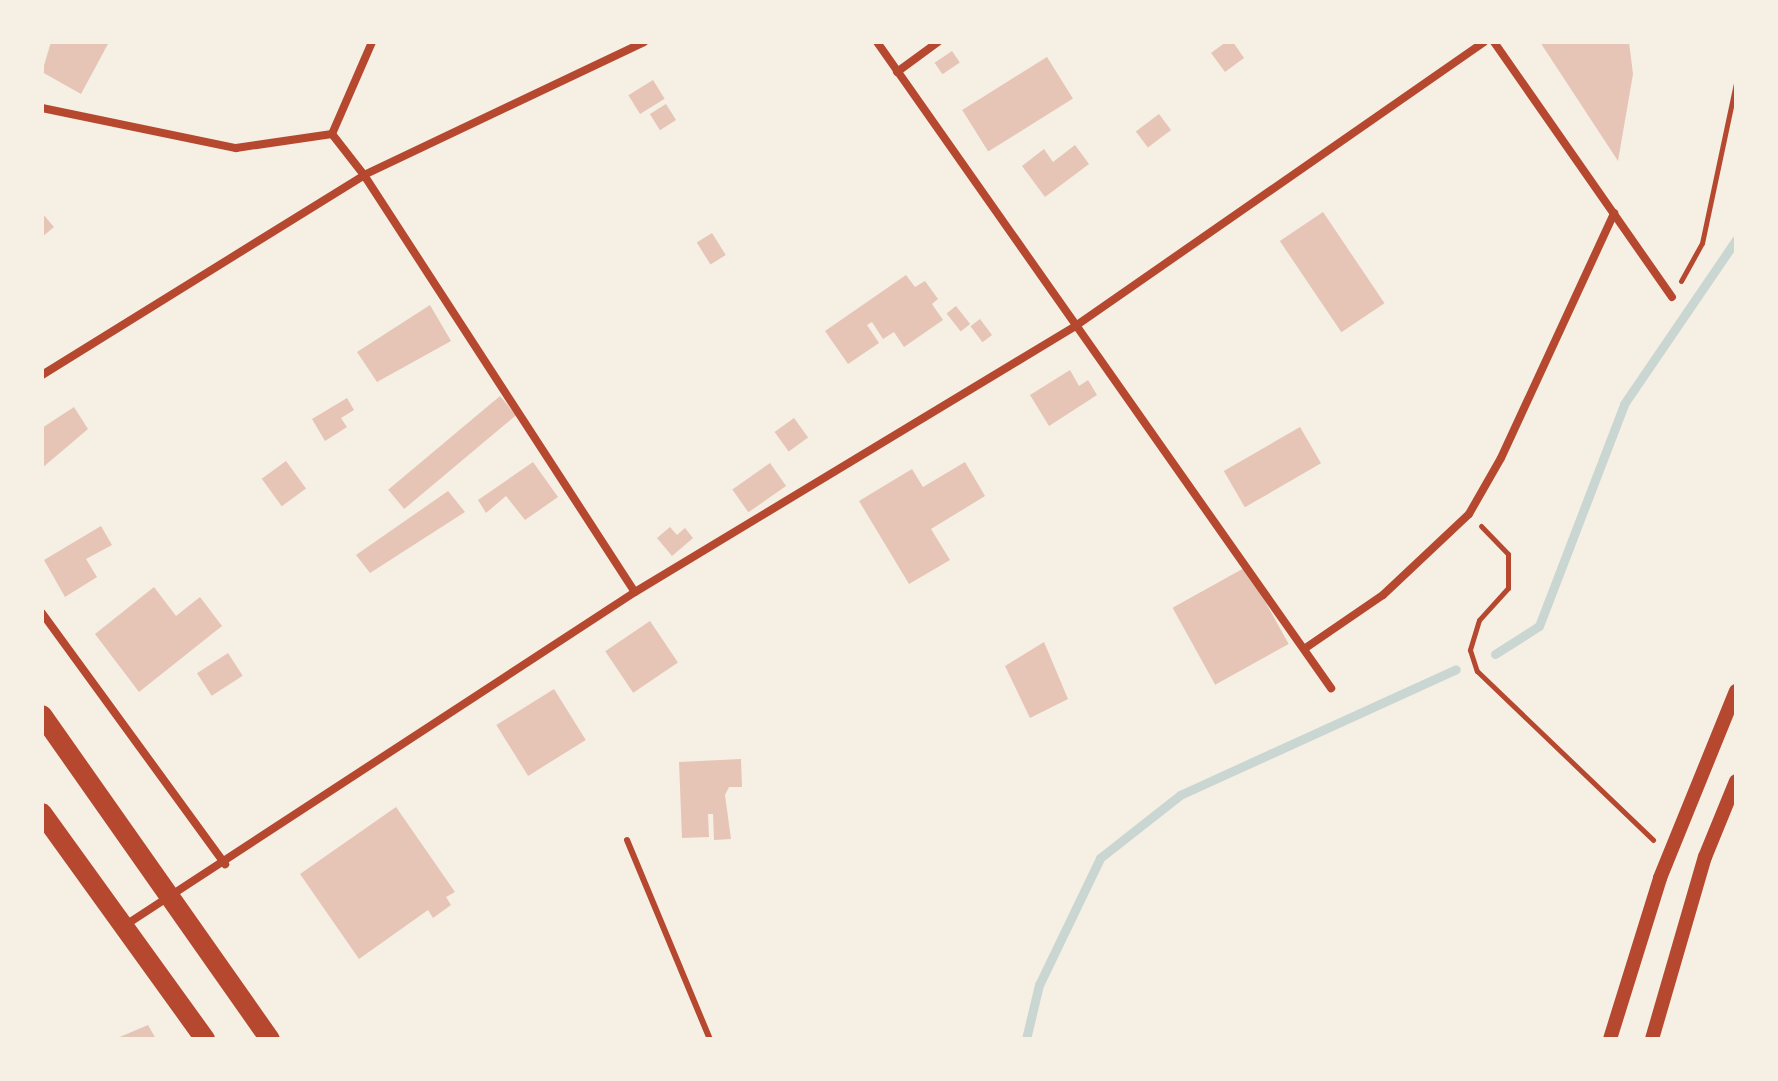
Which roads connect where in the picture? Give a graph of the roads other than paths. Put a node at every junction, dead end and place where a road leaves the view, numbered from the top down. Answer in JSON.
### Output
{"nodes":[{"id":1,"x":372,"y":42,"type":"edge"},
{"id":2,"x":644,"y":42,"type":"edge"},
{"id":3,"x":877,"y":42,"type":"edge"},
{"id":4,"x":938,"y":42,"type":"edge"},
{"id":5,"x":1484,"y":42,"type":"edge"},
{"id":6,"x":1494,"y":42,"type":"edge"},
{"id":7,"x":897,"y":72,"type":"junction"},
{"id":8,"x":42,"y":108,"type":"edge"},
{"id":9,"x":332,"y":134,"type":"junction"},
{"id":10,"x":364,"y":175,"type":"junction"},
{"id":11,"x":1614,"y":213,"type":"junction"},
{"id":12,"x":1672,"y":297,"type":"road end"},
{"id":13,"x":1074,"y":327,"type":"junction"},
{"id":14,"x":42,"y":375,"type":"edge"},
{"id":15,"x":635,"y":592,"type":"junction"},
{"id":16,"x":42,"y":613,"type":"edge"},
{"id":17,"x":1307,"y":647,"type":"junction"},
{"id":18,"x":1331,"y":688,"type":"dead end"},
{"id":19,"x":1736,"y":691,"type":"edge"},
{"id":20,"x":42,"y":715,"type":"edge"},
{"id":21,"x":1736,"y":781,"type":"edge"},
{"id":22,"x":42,"y":813,"type":"edge"},
{"id":23,"x":627,"y":840,"type":"dead end"},
{"id":24,"x":225,"y":864,"type":"junction"},
{"id":25,"x":168,"y":898,"type":"junction"},
{"id":26,"x":123,"y":927,"type":"junction"},
{"id":27,"x":205,"y":1039,"type":"edge"},
{"id":28,"x":270,"y":1039,"type":"edge"},
{"id":29,"x":710,"y":1039,"type":"edge"},
{"id":30,"x":1610,"y":1039,"type":"edge"},
{"id":31,"x":1652,"y":1039,"type":"edge"}],
"edges":[{"from":1,"to":9,"type":"street"},
{"from":2,"to":10,"type":"street"},
{"from":3,"to":7,"type":"street"},
{"from":4,"to":7,"type":"street"},
{"from":5,"to":13,"type":"street"},
{"from":6,"to":11,"type":"street"},
{"from":7,"to":13,"type":"street"},
{"from":8,"to":9,"type":"street"},
{"from":9,"to":10,"type":"street"},
{"from":10,"to":14,"type":"street"},
{"from":10,"to":15,"type":"street"},
{"from":11,"to":12,"type":"street"},
{"from":11,"to":17,"type":"street"},
{"from":13,"to":15,"type":"street"},
{"from":13,"to":17,"type":"street"},
{"from":15,"to":24,"type":"street"},
{"from":16,"to":24,"type":"street"},
{"from":17,"to":18,"type":"street"},
{"from":19,"to":30,"type":"street"},
{"from":20,"to":25,"type":"main road"},
{"from":21,"to":31,"type":"street"},
{"from":22,"to":26,"type":"main road"},
{"from":23,"to":29,"type":"lane"},
{"from":24,"to":25,"type":"street"},
{"from":25,"to":26,"type":"street"},
{"from":25,"to":28,"type":"main road"},
{"from":26,"to":27,"type":"main road"}]}
